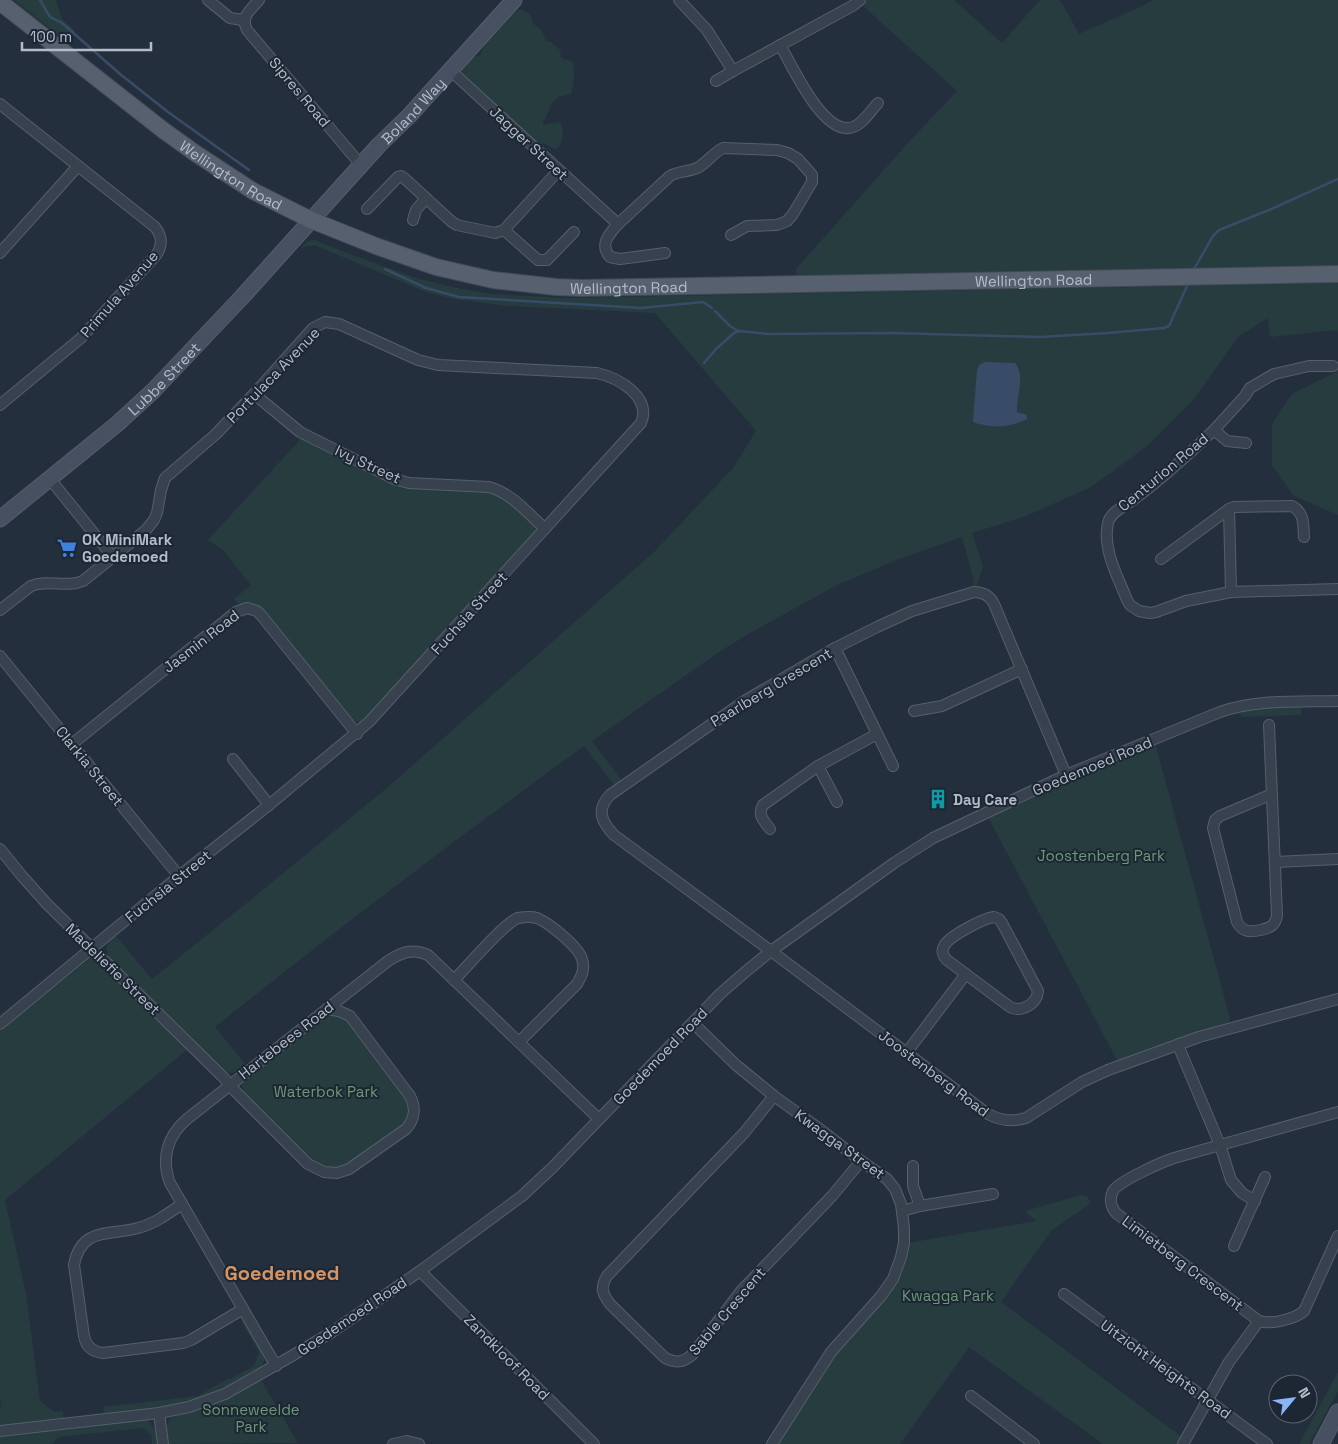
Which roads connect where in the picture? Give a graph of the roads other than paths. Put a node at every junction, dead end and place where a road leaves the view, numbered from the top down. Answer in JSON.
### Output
{"nodes":[{"id":1,"x":208,"y":0,"type":"edge"},
{"id":2,"x":259,"y":0,"type":"edge"},
{"id":3,"x":514,"y":0,"type":"edge"},
{"id":4,"x":860,"y":0,"type":"edge"},
{"id":5,"x":683,"y":1,"type":"edge"},
{"id":6,"x":0,"y":2,"type":"edge"},
{"id":7,"x":244,"y":19,"type":"junction"},
{"id":8,"x":780,"y":45,"type":"junction"},
{"id":9,"x":450,"y":70,"type":"junction"},
{"id":10,"x":732,"y":71,"type":"junction"},
{"id":11,"x":716,"y":81,"type":"dead end"},
{"id":12,"x":878,"y":103,"type":"dead end"},
{"id":13,"x":0,"y":104,"type":"edge"},
{"id":14,"x":361,"y":165,"type":"junction"},
{"id":15,"x":78,"y":166,"type":"junction"},
{"id":16,"x":559,"y":170,"type":"junction"},
{"id":17,"x":426,"y":198,"type":"junction"},
{"id":18,"x":367,"y":209,"type":"dead end"},
{"id":19,"x":311,"y":220,"type":"junction"},
{"id":20,"x":413,"y":220,"type":"dead end"},
{"id":21,"x":618,"y":224,"type":"junction"},
{"id":22,"x":504,"y":230,"type":"junction"},
{"id":23,"x":574,"y":232,"type":"dead end"},
{"id":24,"x":731,"y":235,"type":"dead end"},
{"id":25,"x":0,"y":253,"type":"edge"},
{"id":26,"x":665,"y":253,"type":"dead end"},
{"id":27,"x":1338,"y":274,"type":"edge"},
{"id":28,"x":1332,"y":366,"type":"dead end"},
{"id":29,"x":254,"y":394,"type":"junction"},
{"id":30,"x":641,"y":402,"type":"joint"},
{"id":31,"x":0,"y":405,"type":"edge"},
{"id":32,"x":1214,"y":430,"type":"junction"},
{"id":33,"x":1246,"y":442,"type":"dead end"},
{"id":34,"x":50,"y":479,"type":"junction"},
{"id":35,"x":1229,"y":509,"type":"junction"},
{"id":36,"x":0,"y":519,"type":"edge"},
{"id":37,"x":544,"y":529,"type":"junction"},
{"id":38,"x":1304,"y":538,"type":"dead end"},
{"id":39,"x":113,"y":557,"type":"junction"},
{"id":40,"x":1161,"y":559,"type":"dead end"},
{"id":41,"x":1338,"y":589,"type":"edge"},
{"id":42,"x":1231,"y":592,"type":"junction"},
{"id":43,"x":0,"y":610,"type":"edge"},
{"id":44,"x":835,"y":648,"type":"junction"},
{"id":45,"x":0,"y":656,"type":"edge"},
{"id":46,"x":1022,"y":669,"type":"junction"},
{"id":47,"x":1338,"y":701,"type":"edge"},
{"id":48,"x":914,"y":711,"type":"dead end"},
{"id":49,"x":1269,"y":725,"type":"dead end"},
{"id":50,"x":357,"y":734,"type":"junction"},
{"id":51,"x":877,"y":734,"type":"junction"},
{"id":52,"x":72,"y":744,"type":"junction"},
{"id":53,"x":233,"y":760,"type":"dead end"},
{"id":54,"x":818,"y":766,"type":"junction"},
{"id":55,"x":893,"y":766,"type":"dead end"},
{"id":56,"x":1066,"y":775,"type":"junction"},
{"id":57,"x":1272,"y":794,"type":"junction"},
{"id":58,"x":837,"y":802,"type":"dead end"},
{"id":59,"x":269,"y":805,"type":"junction"},
{"id":60,"x":770,"y":829,"type":"dead end"},
{"id":61,"x":0,"y":849,"type":"edge"},
{"id":62,"x":1338,"y":859,"type":"edge"},
{"id":63,"x":1275,"y":862,"type":"junction"},
{"id":64,"x":179,"y":876,"type":"junction"},
{"id":65,"x":92,"y":949,"type":"junction"},
{"id":66,"x":771,"y":951,"type":"junction"},
{"id":67,"x":966,"y":974,"type":"junction"},
{"id":68,"x":454,"y":980,"type":"junction"},
{"id":69,"x":1338,"y":999,"type":"edge"},
{"id":70,"x":327,"y":1009,"type":"junction"},
{"id":71,"x":693,"y":1023,"type":"junction"},
{"id":72,"x":0,"y":1024,"type":"edge"},
{"id":73,"x":520,"y":1042,"type":"junction"},
{"id":74,"x":1179,"y":1044,"type":"junction"},
{"id":75,"x":906,"y":1052,"type":"junction"},
{"id":76,"x":230,"y":1084,"type":"junction"},
{"id":77,"x":774,"y":1096,"type":"junction"},
{"id":78,"x":1338,"y":1112,"type":"edge"},
{"id":79,"x":599,"y":1119,"type":"junction"},
{"id":80,"x":1220,"y":1145,"type":"junction"},
{"id":81,"x":861,"y":1161,"type":"junction"},
{"id":82,"x":913,"y":1166,"type":"dead end"},
{"id":83,"x":1265,"y":1177,"type":"dead end"},
{"id":84,"x":993,"y":1194,"type":"dead end"},
{"id":85,"x":1254,"y":1201,"type":"junction"},
{"id":86,"x":182,"y":1204,"type":"junction"},
{"id":87,"x":920,"y":1206,"type":"junction"},
{"id":88,"x":902,"y":1211,"type":"junction"},
{"id":89,"x":1338,"y":1236,"type":"edge"},
{"id":90,"x":1234,"y":1246,"type":"dead end"},
{"id":91,"x":420,"y":1271,"type":"junction"},
{"id":92,"x":1064,"y":1294,"type":"dead end"},
{"id":93,"x":243,"y":1309,"type":"junction"},
{"id":94,"x":1259,"y":1321,"type":"junction"},
{"id":95,"x":276,"y":1366,"type":"junction"},
{"id":96,"x":971,"y":1396,"type":"dead end"},
{"id":97,"x":1208,"y":1400,"type":"junction"},
{"id":98,"x":1338,"y":1412,"type":"edge"},
{"id":99,"x":160,"y":1413,"type":"junction"},
{"id":100,"x":0,"y":1431,"type":"edge"},
{"id":101,"x":1324,"y":1443,"type":"edge"},
{"id":102,"x":163,"y":1444,"type":"edge"},
{"id":103,"x":393,"y":1444,"type":"edge"},
{"id":104,"x":419,"y":1444,"type":"edge"},
{"id":105,"x":594,"y":1444,"type":"edge"},
{"id":106,"x":772,"y":1444,"type":"edge"},
{"id":107,"x":1034,"y":1444,"type":"edge"},
{"id":108,"x":1183,"y":1444,"type":"edge"},
{"id":109,"x":1267,"y":1444,"type":"edge"}],
"edges":[{"from":1,"to":7,"type":"street"},
{"from":2,"to":7,"type":"street"},
{"from":3,"to":9,"type":"main road","name":"Boland Way"},
{"from":4,"to":8,"type":"street"},
{"from":5,"to":10,"type":"street"},
{"from":6,"to":19,"type":"main road","name":"Wellington Road"},
{"from":7,"to":14,"type":"street","name":"Sipres Road"},
{"from":8,"to":10,"type":"street"},
{"from":8,"to":12,"type":"street"},
{"from":9,"to":14,"type":"main road","name":"Boland Way"},
{"from":9,"to":16,"type":"street","name":"Jagger Street"},
{"from":10,"to":11,"type":"street"},
{"from":13,"to":15,"type":"street","name":"Primula Avenue"},
{"from":14,"to":19,"type":"main road","name":"Boland Way"},
{"from":15,"to":25,"type":"street"},
{"from":15,"to":31,"type":"street","name":"Primula Avenue"},
{"from":16,"to":21,"type":"street","name":"Jagger Street"},
{"from":16,"to":22,"type":"street"},
{"from":17,"to":18,"type":"street"},
{"from":17,"to":20,"type":"street"},
{"from":17,"to":22,"type":"street"},
{"from":19,"to":27,"type":"main road","name":"Wellington Road"},
{"from":19,"to":34,"type":"main road","name":"Lubbe Street"},
{"from":21,"to":24,"type":"street"},
{"from":21,"to":26,"type":"street"},
{"from":22,"to":23,"type":"street"},
{"from":28,"to":32,"type":"street","name":"Centurion Road"},
{"from":29,"to":30,"type":"street","name":"Portulaca Avenue"},
{"from":29,"to":37,"type":"street","name":"Ivy Street"},
{"from":29,"to":39,"type":"street","name":"Portulaca Avenue"},
{"from":30,"to":37,"type":"street","name":"Fuchsia Street"},
{"from":32,"to":33,"type":"street","name":"Centurion Road"},
{"from":32,"to":42,"type":"street","name":"Centurion Road"},
{"from":34,"to":36,"type":"main road","name":"Lubbe Street"},
{"from":34,"to":39,"type":"street"},
{"from":35,"to":38,"type":"street"},
{"from":35,"to":40,"type":"street"},
{"from":35,"to":42,"type":"street"},
{"from":37,"to":50,"type":"street","name":"Fuchsia Street"},
{"from":39,"to":43,"type":"street","name":"Portulaca Avenue"},
{"from":41,"to":42,"type":"street","name":"Centurion Road"},
{"from":44,"to":46,"type":"street","name":"Paarlberg Crescent"},
{"from":44,"to":51,"type":"street"},
{"from":44,"to":66,"type":"street","name":"Paarlberg Crescent"},
{"from":45,"to":52,"type":"street","name":"Clarkia Street"},
{"from":46,"to":48,"type":"street"},
{"from":46,"to":56,"type":"street","name":"Paarlberg Crescent"},
{"from":47,"to":56,"type":"street","name":"Goedemoed Road"},
{"from":49,"to":57,"type":"street"},
{"from":50,"to":52,"type":"street","name":"Jasmin Road"},
{"from":50,"to":59,"type":"street","name":"Fuchsia Street"},
{"from":51,"to":54,"type":"street"},
{"from":51,"to":55,"type":"street"},
{"from":52,"to":64,"type":"street","name":"Clarkia Street"},
{"from":53,"to":59,"type":"street"},
{"from":54,"to":58,"type":"street"},
{"from":54,"to":60,"type":"street"},
{"from":56,"to":66,"type":"street","name":"Goedemoed Road"},
{"from":57,"to":63,"type":"street"},
{"from":57,"to":63,"type":"street"},
{"from":59,"to":64,"type":"street","name":"Fuchsia Street"},
{"from":61,"to":65,"type":"street","name":"Madeliefie Street"},
{"from":62,"to":63,"type":"street"},
{"from":64,"to":65,"type":"street","name":"Fuchsia Street"},
{"from":65,"to":72,"type":"street","name":"Fuchsia Street"},
{"from":65,"to":76,"type":"street","name":"Madeliefie Street"},
{"from":66,"to":71,"type":"street","name":"Goedemoed Road"},
{"from":66,"to":75,"type":"street","name":"Joostenberg Road"},
{"from":67,"to":67,"type":"street"},
{"from":67,"to":75,"type":"street"},
{"from":68,"to":70,"type":"street","name":"Hartebees Road"},
{"from":68,"to":73,"type":"street","name":"Hartebees Road"},
{"from":68,"to":73,"type":"street"},
{"from":69,"to":74,"type":"street","name":"Joostenberg Road"},
{"from":70,"to":76,"type":"street","name":"Hartebees Road"},
{"from":70,"to":76,"type":"street","name":"Madeliefie Street"},
{"from":71,"to":77,"type":"street","name":"Kwagga Street"},
{"from":71,"to":79,"type":"street","name":"Goedemoed Road"},
{"from":73,"to":79,"type":"street","name":"Hartebees Road"},
{"from":74,"to":75,"type":"street","name":"Joostenberg Road"},
{"from":74,"to":80,"type":"street"},
{"from":76,"to":86,"type":"street","name":"Hartebees Road"},
{"from":77,"to":81,"type":"street","name":"Kwagga Street"},
{"from":77,"to":81,"type":"street","name":"Sable Crescent"},
{"from":78,"to":80,"type":"street","name":"Limietberg Crescent"},
{"from":79,"to":91,"type":"street","name":"Goedemoed Road"},
{"from":80,"to":85,"type":"street"},
{"from":80,"to":94,"type":"street","name":"Limietberg Crescent"},
{"from":81,"to":88,"type":"street","name":"Kwagga Street"},
{"from":82,"to":87,"type":"street"},
{"from":83,"to":85,"type":"street"},
{"from":84,"to":87,"type":"street"},
{"from":85,"to":90,"type":"street"},
{"from":86,"to":93,"type":"street","name":"Hartebees Road"},
{"from":86,"to":93,"type":"street"},
{"from":87,"to":88,"type":"street"},
{"from":88,"to":106,"type":"street","name":"Kwagga Street"},
{"from":89,"to":94,"type":"street","name":"Limietberg Crescent"},
{"from":91,"to":95,"type":"street","name":"Goedemoed Road"},
{"from":91,"to":105,"type":"street","name":"Zandkloof Road"},
{"from":92,"to":97,"type":"street","name":"Uitzicht Heights Road"},
{"from":93,"to":95,"type":"street","name":"Hartebees Road"},
{"from":94,"to":97,"type":"street"},
{"from":95,"to":99,"type":"street","name":"Goedemoed Road"},
{"from":96,"to":107,"type":"street"},
{"from":97,"to":108,"type":"street"},
{"from":97,"to":109,"type":"street","name":"Uitzicht Heights Road"},
{"from":98,"to":101,"type":"main road"},
{"from":99,"to":100,"type":"street","name":"Goedemoed Road"},
{"from":99,"to":102,"type":"street"},
{"from":103,"to":104,"type":"street"}]}
